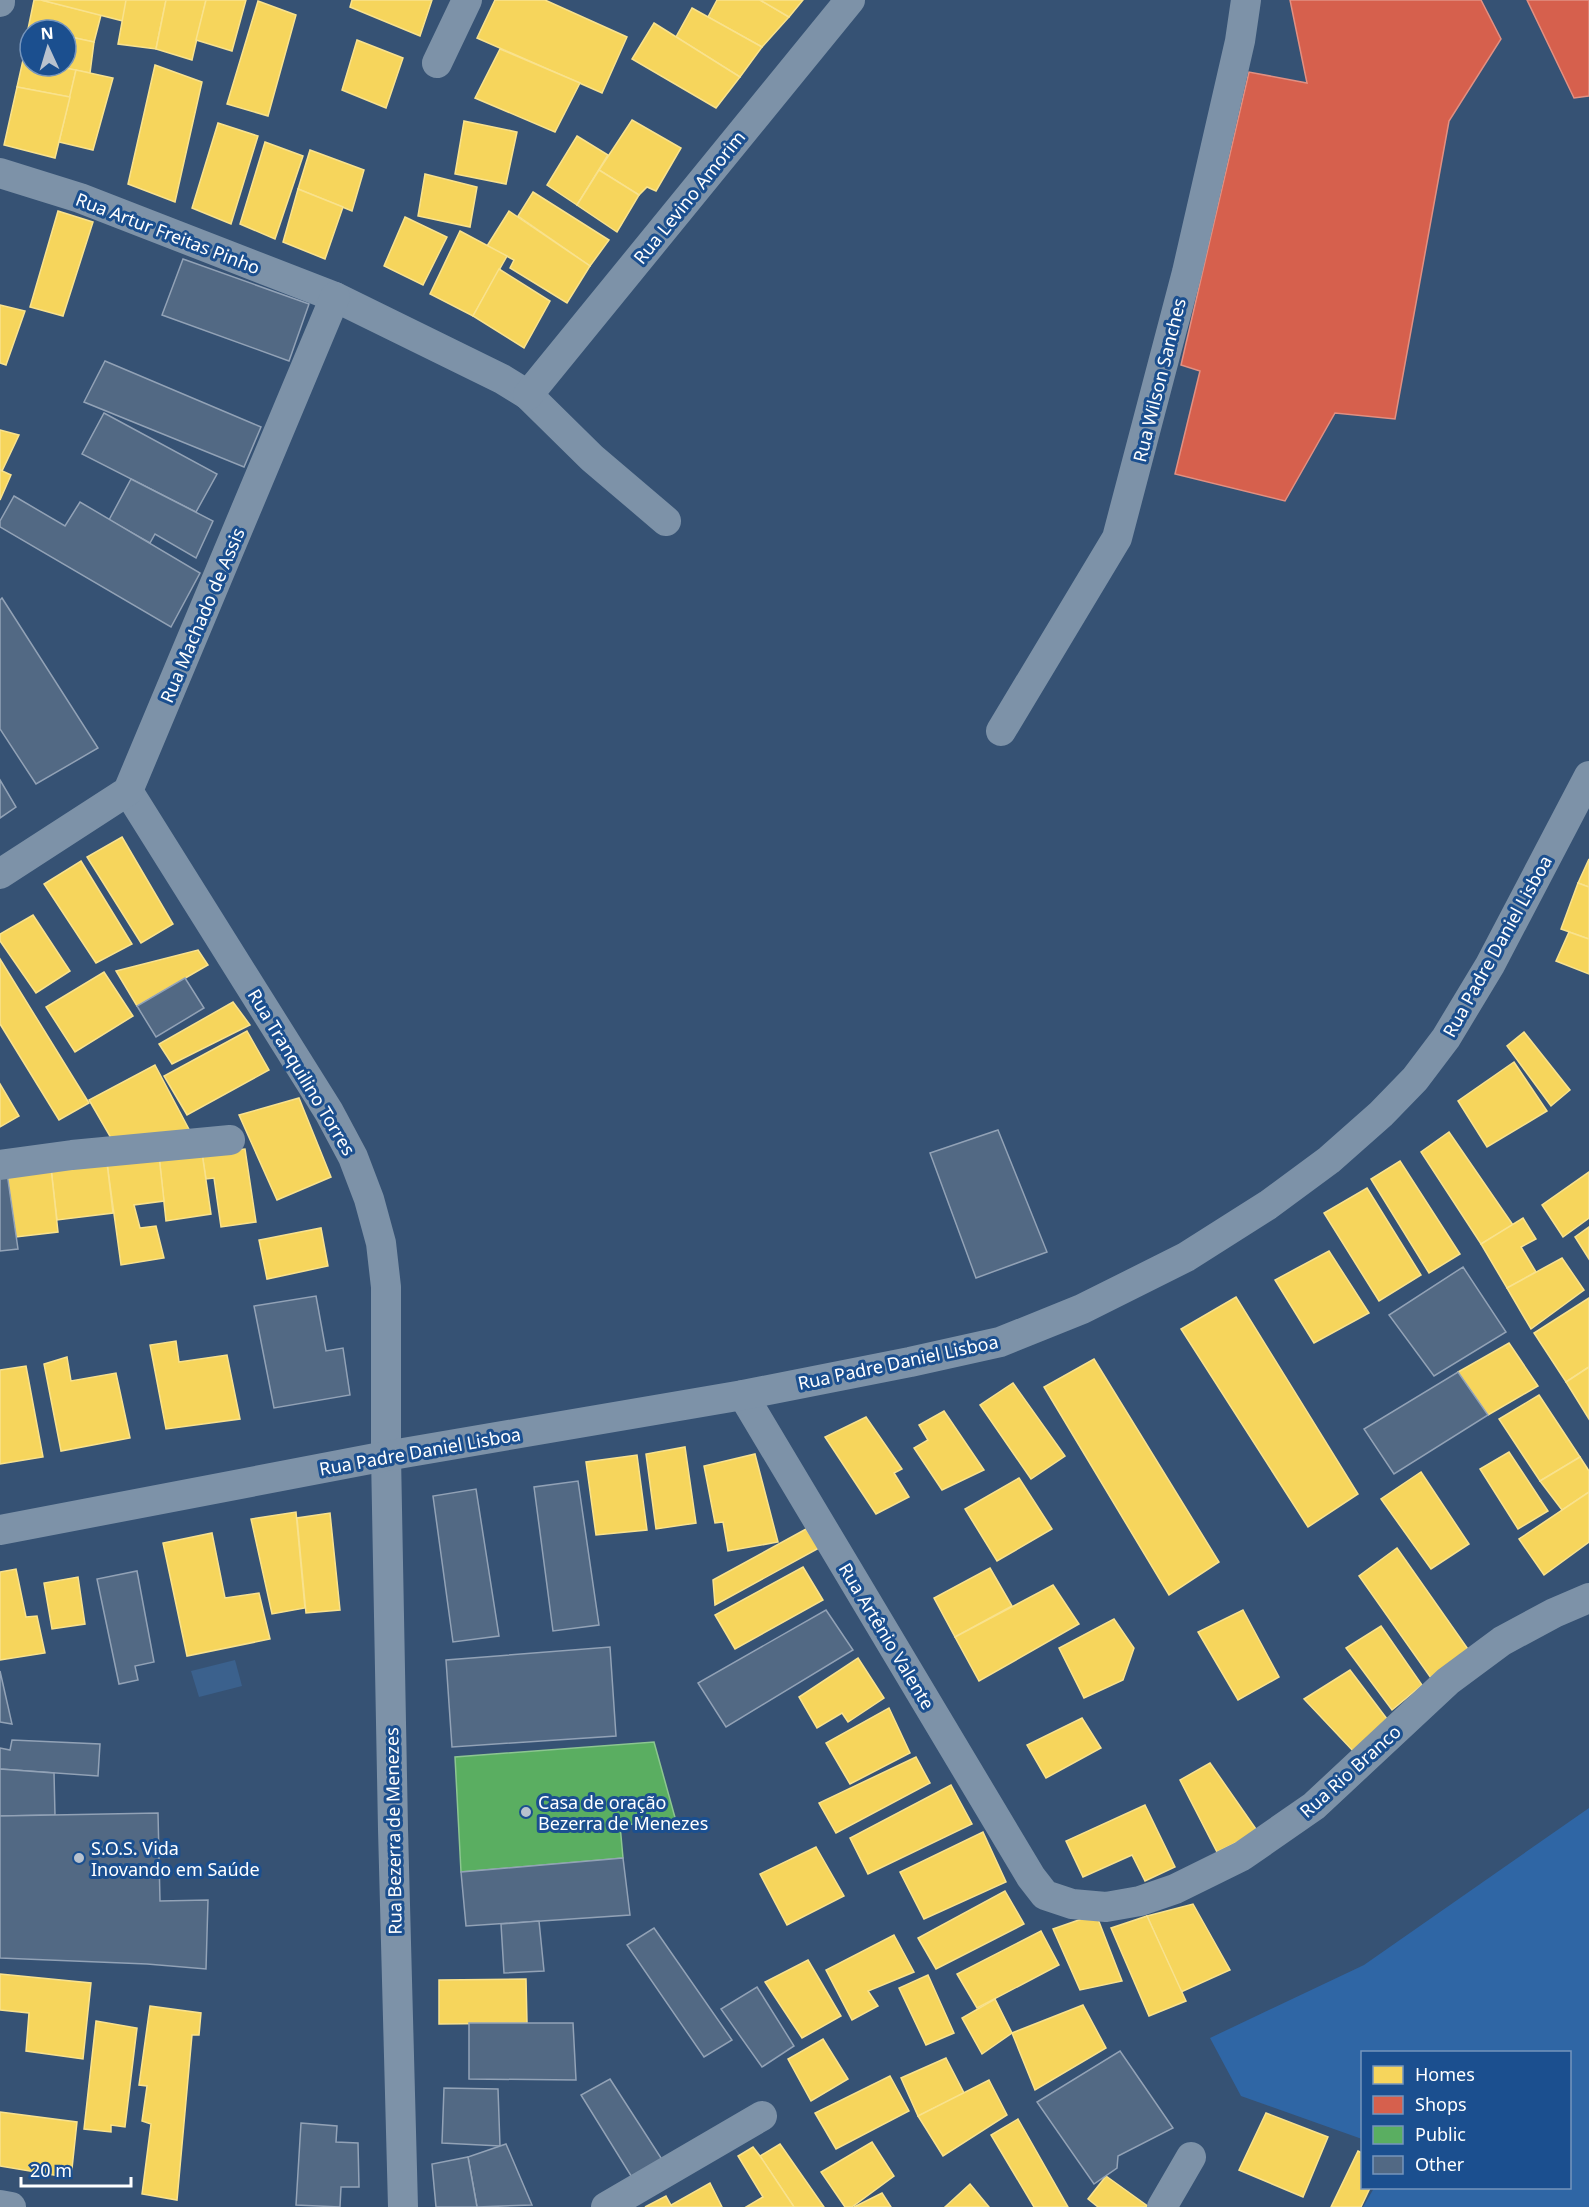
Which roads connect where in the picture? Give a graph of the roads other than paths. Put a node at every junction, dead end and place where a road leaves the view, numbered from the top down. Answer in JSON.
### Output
{"nodes":[{"id":1,"x":467,"y":0,"type":"edge"},
{"id":2,"x":850,"y":0,"type":"edge"},
{"id":3,"x":1246,"y":0,"type":"edge"},
{"id":4,"x":437,"y":63,"type":"dead end"},
{"id":5,"x":0,"y":173,"type":"edge"},
{"id":6,"x":335,"y":297,"type":"junction"},
{"id":7,"x":528,"y":394,"type":"junction"},
{"id":8,"x":666,"y":521,"type":"dead end"},
{"id":9,"x":1001,"y":731,"type":"dead end"},
{"id":10,"x":1589,"y":776,"type":"edge"},
{"id":11,"x":128,"y":791,"type":"junction"},
{"id":12,"x":0,"y":874,"type":"edge"},
{"id":13,"x":230,"y":1140,"type":"dead end"},
{"id":14,"x":0,"y":1165,"type":"edge"},
{"id":15,"x":743,"y":1395,"type":"junction"},
{"id":16,"x":386,"y":1456,"type":"junction"},
{"id":17,"x":0,"y":1530,"type":"edge"},
{"id":18,"x":1589,"y":1598,"type":"edge"},
{"id":19,"x":1031,"y":1877,"type":"joint"},
{"id":20,"x":762,"y":2116,"type":"dead end"},
{"id":21,"x":1191,"y":2157,"type":"dead end"},
{"id":22,"x":0,"y":2205,"type":"edge"},
{"id":23,"x":11,"y":2207,"type":"edge"},
{"id":24,"x":403,"y":2207,"type":"edge"},
{"id":25,"x":606,"y":2207,"type":"edge"},
{"id":26,"x":1162,"y":2207,"type":"edge"}],
"edges":[{"from":1,"to":4,"type":"street"},
{"from":2,"to":7,"type":"street","name":"Rua Levino Amorim"},
{"from":3,"to":9,"type":"street","name":"Rua Wilson Sanches"},
{"from":5,"to":6,"type":"street","name":"Rua Artur Freitas Pinho"},
{"from":6,"to":7,"type":"street"},
{"from":6,"to":11,"type":"street","name":"Rua Machado de Assis"},
{"from":7,"to":8,"type":"street"},
{"from":10,"to":15,"type":"street","name":"Rua Padre Daniel Lisboa"},
{"from":11,"to":12,"type":"street"},
{"from":11,"to":16,"type":"street","name":"Rua Tranquilino Torres"},
{"from":13,"to":14,"type":"street"},
{"from":15,"to":16,"type":"street","name":"Rua Padre Daniel Lisboa"},
{"from":15,"to":19,"type":"street","name":"Rua Artênio Valente"},
{"from":16,"to":17,"type":"street","name":"Rua Padre Daniel Lisboa"},
{"from":16,"to":24,"type":"street","name":"Rua Bezerra de Menezes"},
{"from":18,"to":19,"type":"street","name":"Rua Rio Branco"},
{"from":20,"to":25,"type":"street"},
{"from":21,"to":26,"type":"street"},
{"from":22,"to":23,"type":"street"}]}
